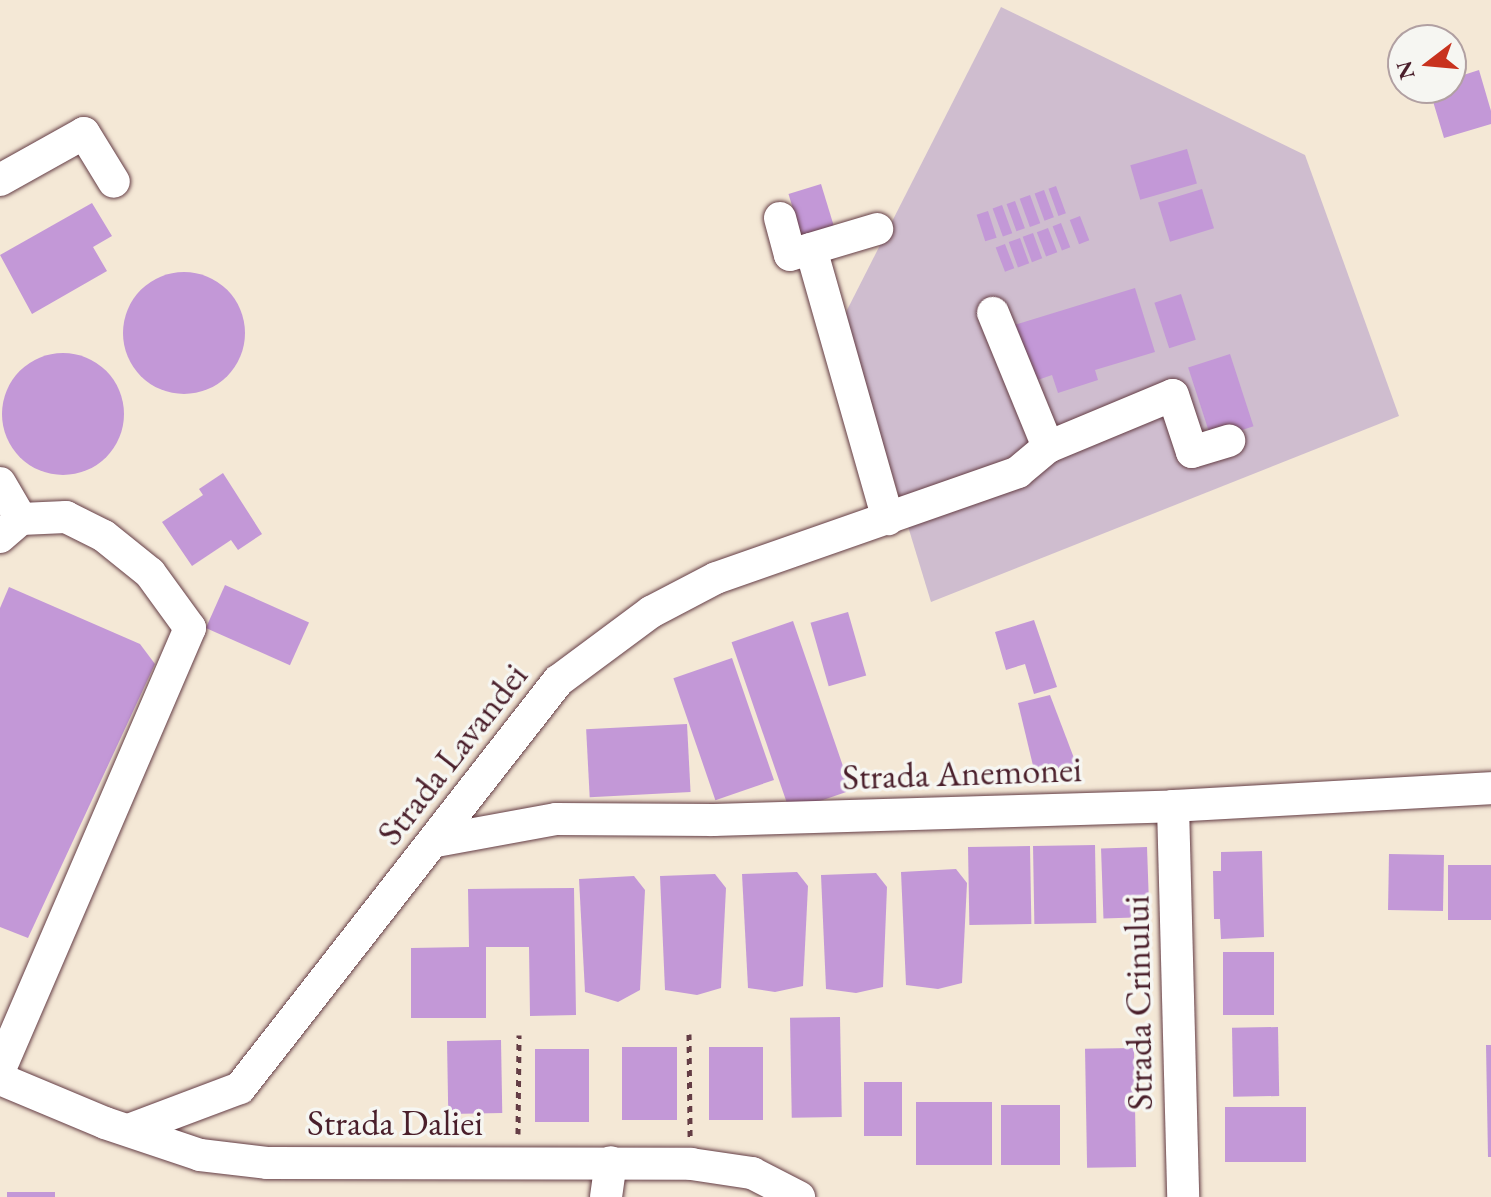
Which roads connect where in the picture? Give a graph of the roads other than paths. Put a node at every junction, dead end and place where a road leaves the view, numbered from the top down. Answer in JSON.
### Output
{"nodes":[{"id":1,"x":0,"y":180,"type":"edge"},
{"id":2,"x":114,"y":182,"type":"dead end"},
{"id":3,"x":780,"y":218,"type":"dead end"},
{"id":4,"x":877,"y":229,"type":"dead end"},
{"id":5,"x":811,"y":249,"type":"junction"},
{"id":6,"x":993,"y":313,"type":"dead end"},
{"id":7,"x":1229,"y":441,"type":"dead end"},
{"id":8,"x":1048,"y":447,"type":"junction"},
{"id":9,"x":0,"y":483,"type":"edge"},
{"id":10,"x":896,"y":516,"type":"junction"},
{"id":11,"x":10,"y":528,"type":"edge"},
{"id":12,"x":1491,"y":788,"type":"edge"},
{"id":13,"x":1173,"y":806,"type":"junction"},
{"id":14,"x":436,"y":841,"type":"junction"},
{"id":15,"x":10,"y":1021,"type":"edge"},
{"id":16,"x":0,"y":1070,"type":"edge"},
{"id":17,"x":0,"y":1079,"type":"edge"},
{"id":18,"x":131,"y":1129,"type":"junction"},
{"id":19,"x":611,"y":1162,"type":"junction"},
{"id":20,"x":606,"y":1197,"type":"edge"},
{"id":21,"x":799,"y":1197,"type":"edge"},
{"id":22,"x":1183,"y":1197,"type":"edge"}],
"edges":[{"from":1,"to":2,"type":"street"},
{"from":3,"to":5,"type":"street"},
{"from":4,"to":5,"type":"street"},
{"from":5,"to":10,"type":"street"},
{"from":6,"to":8,"type":"street"},
{"from":7,"to":8,"type":"street","name":"Strada Lavandei"},
{"from":8,"to":10,"type":"street","name":"Strada Lavandei"},
{"from":9,"to":11,"type":"street"},
{"from":10,"to":14,"type":"street","name":"Strada Lavandei"},
{"from":11,"to":15,"type":"street"},
{"from":12,"to":13,"type":"street","name":"Strada Anemonei"},
{"from":13,"to":14,"type":"street","name":"Strada Anemonei"},
{"from":13,"to":22,"type":"street","name":"Strada Crinului"},
{"from":14,"to":18,"type":"street","name":"Strada Lavandei"},
{"from":15,"to":16,"type":"street"},
{"from":17,"to":18,"type":"street","name":"Strada Daliei"},
{"from":18,"to":19,"type":"street","name":"Strada Daliei"},
{"from":19,"to":20,"type":"street"},
{"from":19,"to":21,"type":"street","name":"Strada Daliei"}]}
